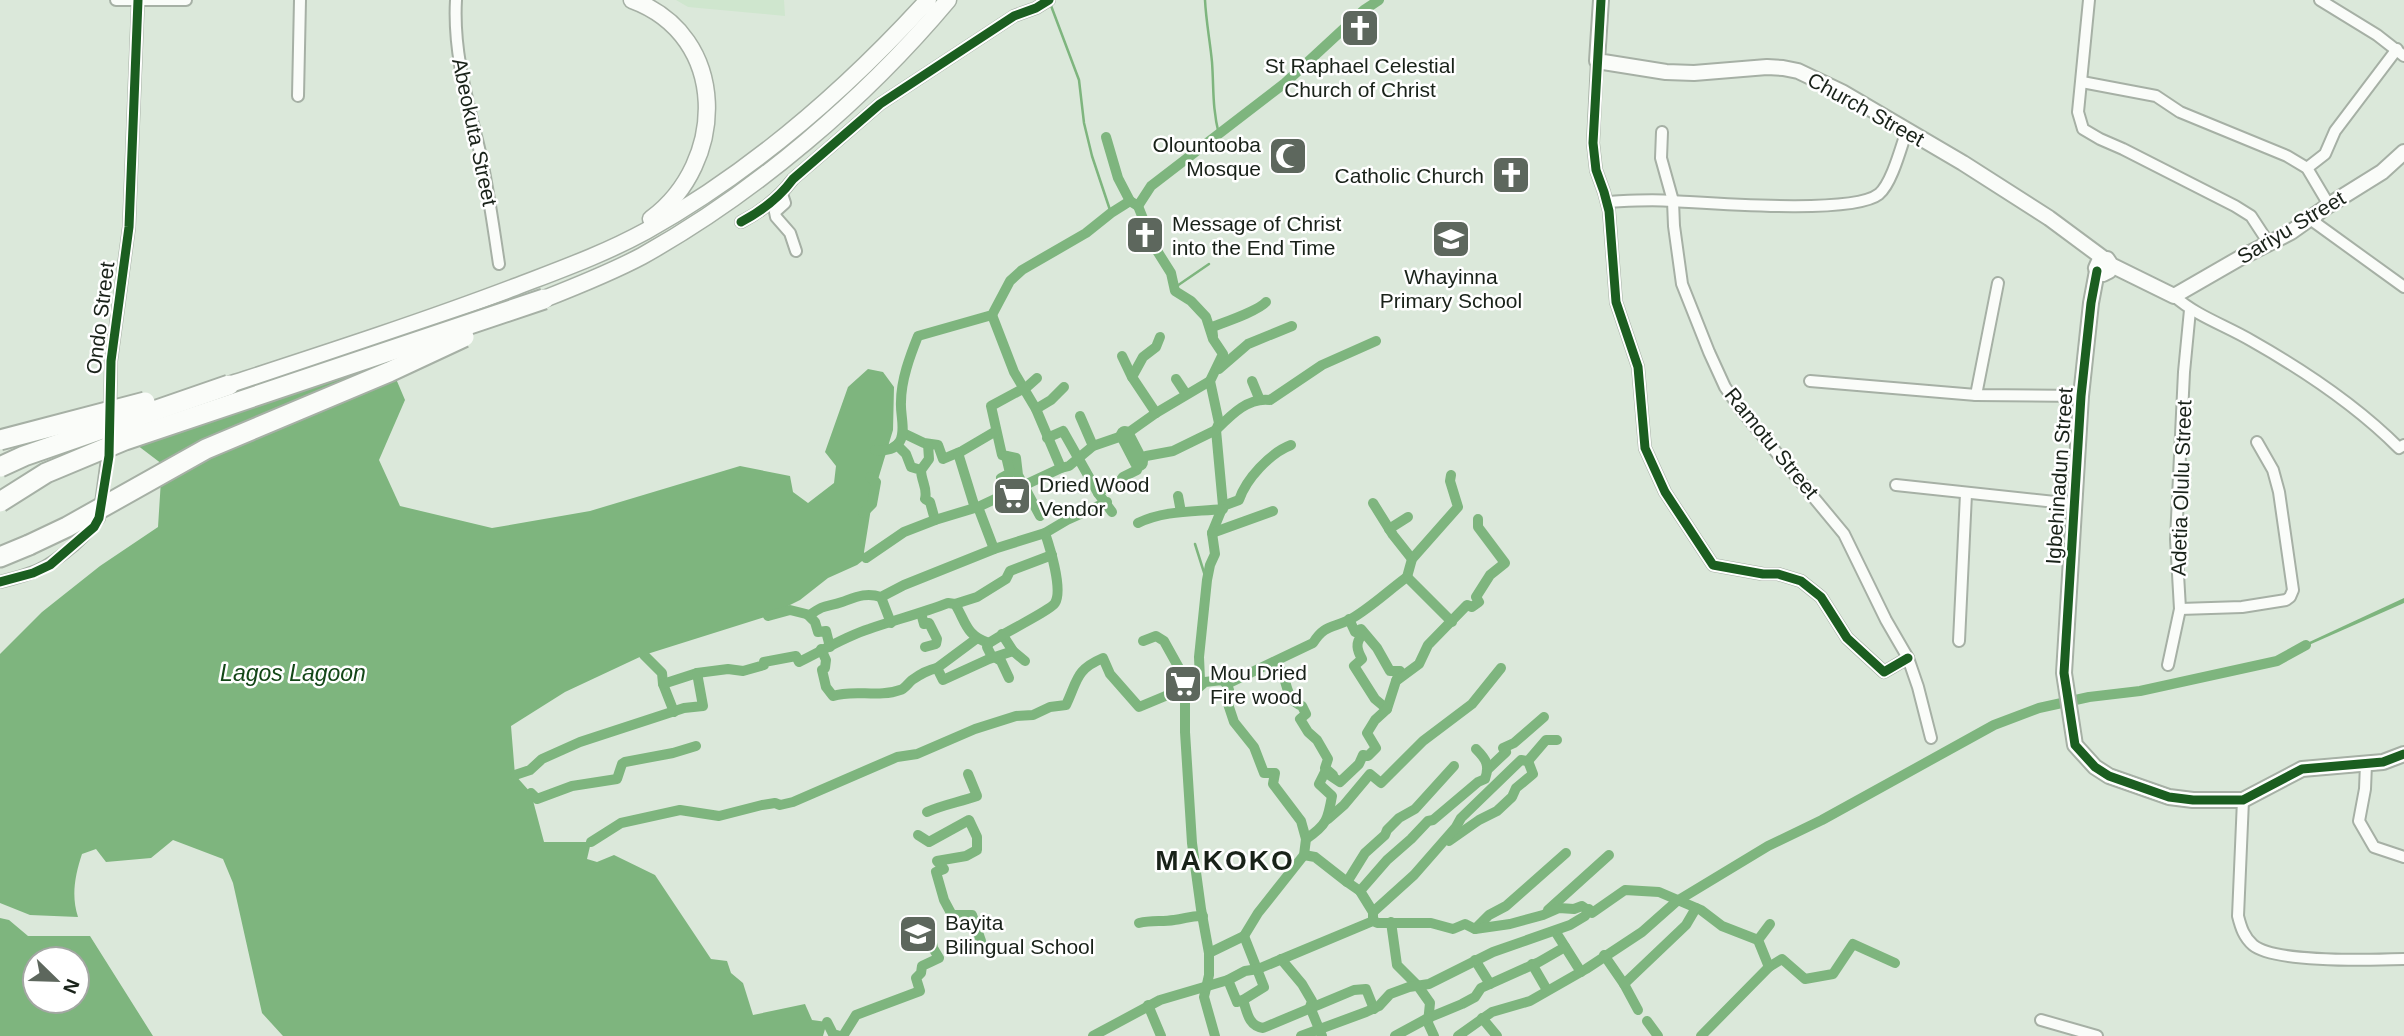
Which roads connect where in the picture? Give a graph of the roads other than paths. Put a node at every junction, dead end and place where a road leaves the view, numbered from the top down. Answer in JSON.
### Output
{"nodes":[{"id":1,"x":116,"y":0,"type":"edge"},
{"id":2,"x":186,"y":0,"type":"edge"},
{"id":3,"x":300,"y":0,"type":"edge"},
{"id":4,"x":456,"y":0,"type":"edge"},
{"id":5,"x":632,"y":0,"type":"edge"},
{"id":6,"x":928,"y":0,"type":"edge"},
{"id":7,"x":948,"y":0,"type":"edge"},
{"id":8,"x":1049,"y":0,"type":"edge"},
{"id":9,"x":1601,"y":0,"type":"edge"},
{"id":10,"x":2089,"y":0,"type":"edge"},
{"id":11,"x":2320,"y":0,"type":"edge"},
{"id":12,"x":138,"y":1,"type":"edge"},
{"id":13,"x":2400,"y":53,"type":"edge"},
{"id":14,"x":1597,"y":61,"type":"junction"},
{"id":15,"x":2082,"y":82,"type":"junction"},
{"id":16,"x":298,"y":96,"type":"dead end"},
{"id":17,"x":1907,"y":130,"type":"junction"},
{"id":18,"x":1662,"y":132,"type":"dead end"},
{"id":19,"x":2404,"y":152,"type":"edge"},
{"id":20,"x":2307,"y":168,"type":"junction"},
{"id":21,"x":782,"y":194,"type":"junction"},
{"id":22,"x":1673,"y":201,"type":"junction"},
{"id":23,"x":1607,"y":202,"type":"junction"},
{"id":24,"x":2329,"y":205,"type":"junction"},
{"id":25,"x":2310,"y":219,"type":"junction"},
{"id":26,"x":741,"y":222,"type":"dead end"},
{"id":27,"x":2268,"y":243,"type":"junction"},
{"id":28,"x":611,"y":248,"type":"junction"},
{"id":29,"x":796,"y":251,"type":"dead end"},
{"id":30,"x":499,"y":264,"type":"dead end"},
{"id":31,"x":2104,"y":264,"type":"junction"},
{"id":32,"x":1998,"y":283,"type":"dead end"},
{"id":33,"x":2403,"y":284,"type":"edge"},
{"id":34,"x":2174,"y":296,"type":"junction"},
{"id":35,"x":544,"y":299,"type":"junction"},
{"id":36,"x":2190,"y":310,"type":"junction"},
{"id":37,"x":1810,"y":381,"type":"dead end"},
{"id":38,"x":229,"y":385,"type":"junction"},
{"id":39,"x":1976,"y":395,"type":"junction"},
{"id":40,"x":2081,"y":396,"type":"junction"},
{"id":41,"x":0,"y":440,"type":"edge"},
{"id":42,"x":2257,"y":442,"type":"dead end"},
{"id":43,"x":2404,"y":445,"type":"edge"},
{"id":44,"x":0,"y":467,"type":"edge"},
{"id":45,"x":1896,"y":485,"type":"dead end"},
{"id":46,"x":1966,"y":494,"type":"junction"},
{"id":47,"x":0,"y":502,"type":"edge"},
{"id":48,"x":2074,"y":504,"type":"junction"},
{"id":49,"x":0,"y":557,"type":"edge"},
{"id":50,"x":0,"y":582,"type":"edge"},
{"id":51,"x":2180,"y":609,"type":"junction"},
{"id":52,"x":1959,"y":641,"type":"dead end"},
{"id":53,"x":1908,"y":658,"type":"junction"},
{"id":54,"x":2168,"y":665,"type":"dead end"},
{"id":55,"x":1931,"y":738,"type":"dead end"},
{"id":56,"x":2404,"y":754,"type":"edge"},
{"id":57,"x":2366,"y":764,"type":"junction"},
{"id":58,"x":2243,"y":800,"type":"junction"},
{"id":59,"x":2404,"y":857,"type":"edge"},
{"id":60,"x":2404,"y":961,"type":"edge"},
{"id":61,"x":2041,"y":1020,"type":"dead end"},
{"id":62,"x":2097,"y":1036,"type":"edge"}],
"edges":[{"from":1,"to":12,"type":"street"},
{"from":2,"to":12,"type":"street"},
{"from":3,"to":16,"type":"street"},
{"from":4,"to":30,"type":"street","name":"Abeokuta Street"},
{"from":5,"to":28,"type":"main road"},
{"from":6,"to":28,"type":"main road"},
{"from":7,"to":35,"type":"main road"},
{"from":8,"to":21,"type":"street"},
{"from":9,"to":14,"type":"street"},
{"from":10,"to":15,"type":"street"},
{"from":11,"to":13,"type":"street"},
{"from":12,"to":50,"type":"street","name":"Ondo Street"},
{"from":13,"to":20,"type":"street"},
{"from":14,"to":17,"type":"street","name":"Church Street"},
{"from":14,"to":23,"type":"street"},
{"from":15,"to":20,"type":"street"},
{"from":15,"to":27,"type":"street"},
{"from":17,"to":22,"type":"street"},
{"from":17,"to":31,"type":"street","name":"Church Street"},
{"from":18,"to":22,"type":"street","name":"Ramotu Street"},
{"from":19,"to":24,"type":"street","name":"Sariyu Street"},
{"from":20,"to":24,"type":"street"},
{"from":21,"to":26,"type":"street"},
{"from":21,"to":29,"type":"street"},
{"from":22,"to":23,"type":"street"},
{"from":22,"to":53,"type":"street","name":"Ramotu Street"},
{"from":23,"to":53,"type":"street"},
{"from":24,"to":25,"type":"street","name":"Sariyu Street"},
{"from":25,"to":27,"type":"street","name":"Sariyu Street"},
{"from":25,"to":33,"type":"street"},
{"from":27,"to":34,"type":"street","name":"Sariyu Street"},
{"from":28,"to":38,"type":"main road"},
{"from":31,"to":34,"type":"street","name":"Church Street"},
{"from":31,"to":40,"type":"street","name":"Igbehinadun Street"},
{"from":32,"to":39,"type":"street"},
{"from":34,"to":36,"type":"street"},
{"from":35,"to":47,"type":"highway","bridge":true},
{"from":35,"to":49,"type":"highway","bridge":true},
{"from":36,"to":43,"type":"street"},
{"from":36,"to":51,"type":"street","name":"Adetia Olulu Street"},
{"from":37,"to":39,"type":"street"},
{"from":38,"to":41,"type":"highway","bridge":true},
{"from":38,"to":44,"type":"highway","bridge":true},
{"from":39,"to":40,"type":"street"},
{"from":40,"to":48,"type":"street","name":"Igbehinadun Street"},
{"from":42,"to":51,"type":"street"},
{"from":45,"to":46,"type":"street"},
{"from":46,"to":48,"type":"street"},
{"from":46,"to":52,"type":"street"},
{"from":48,"to":58,"type":"street","name":"Igbehinadun Street"},
{"from":51,"to":54,"type":"street","name":"Adetia Olulu Street"},
{"from":53,"to":55,"type":"street","name":"Ramotu Street"},
{"from":56,"to":57,"type":"street"},
{"from":57,"to":58,"type":"street"},
{"from":57,"to":59,"type":"street"},
{"from":58,"to":60,"type":"street"},
{"from":61,"to":62,"type":"street"}]}
